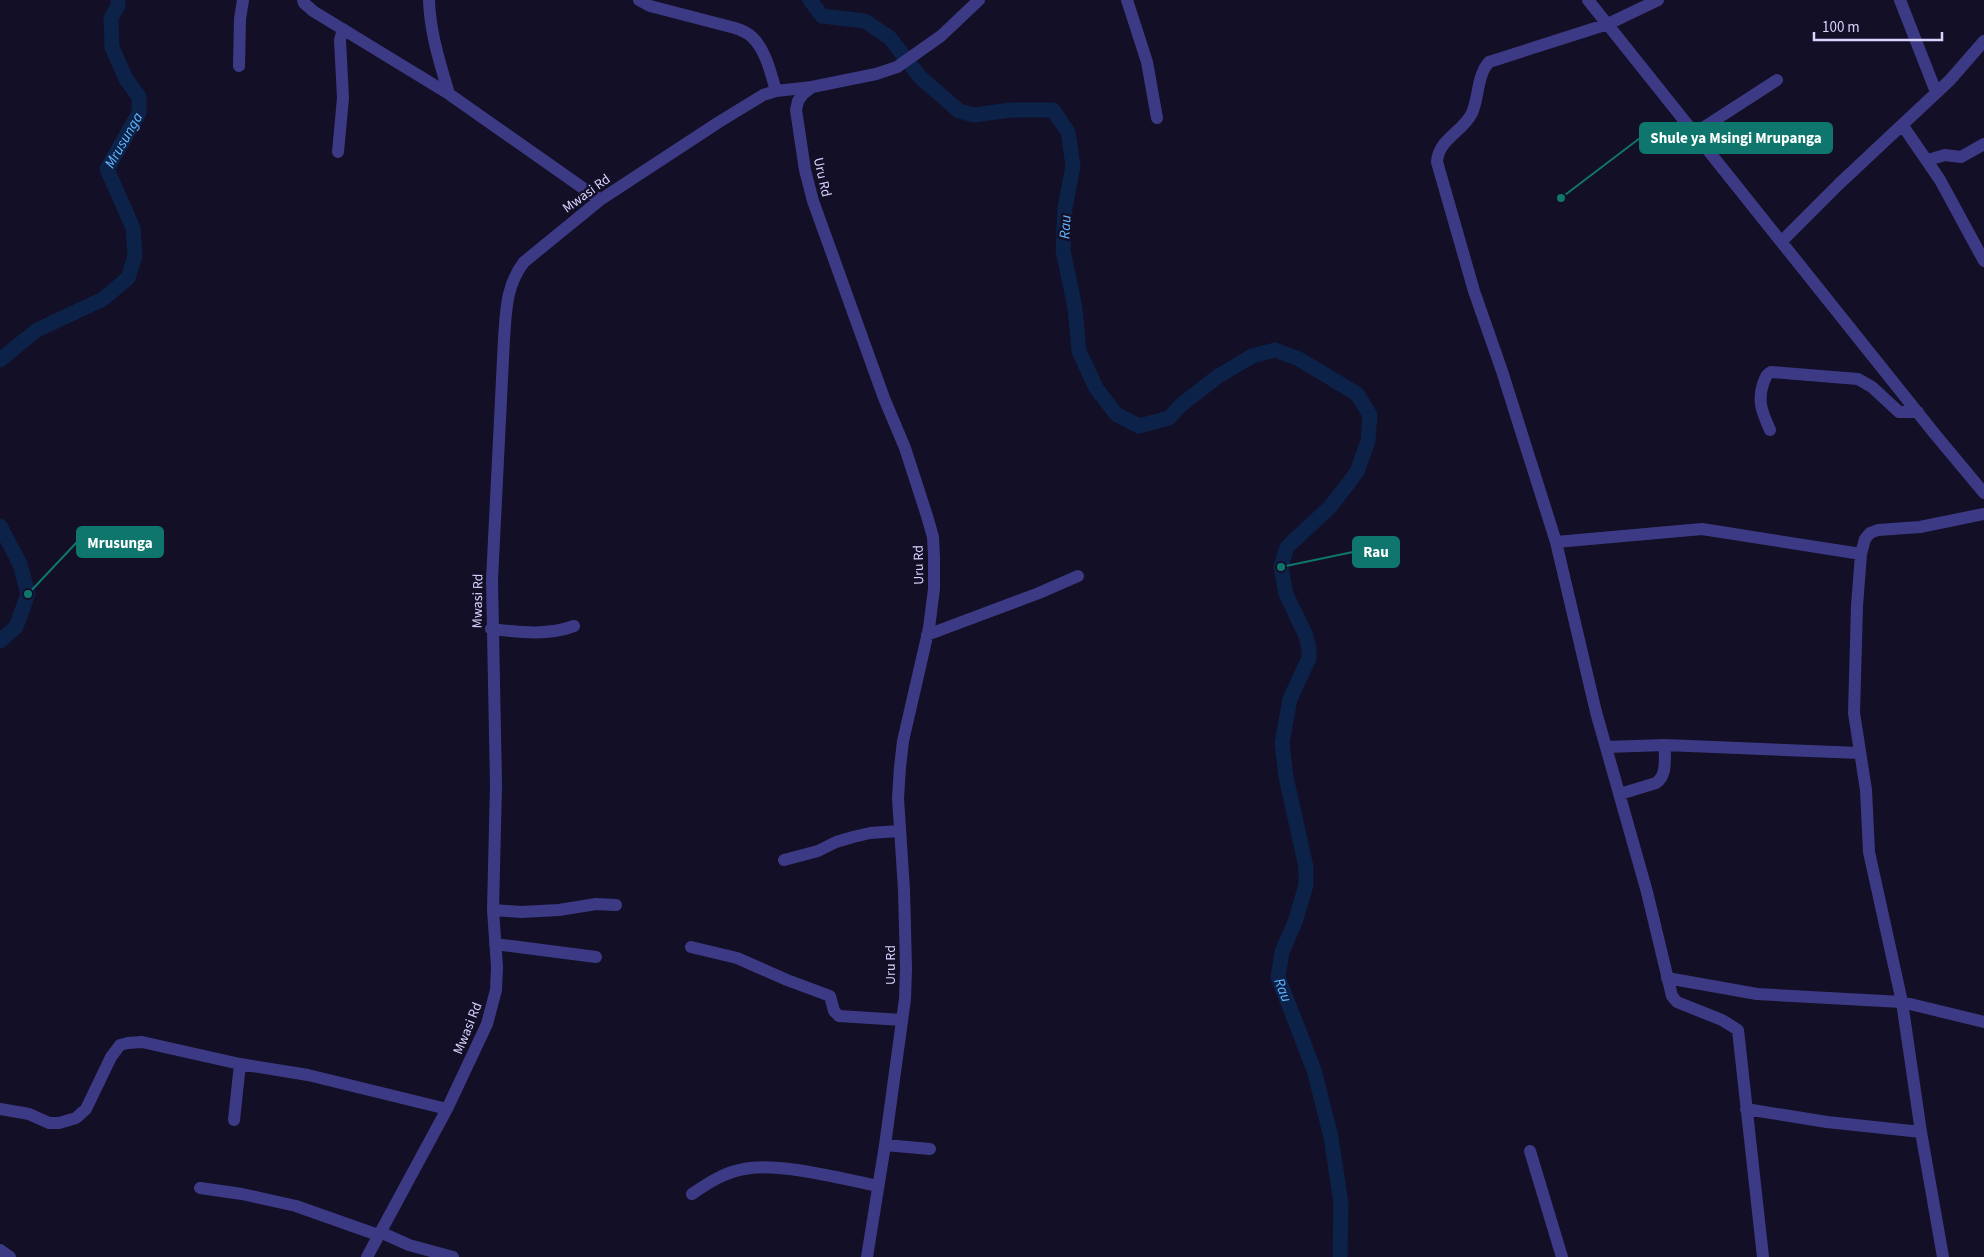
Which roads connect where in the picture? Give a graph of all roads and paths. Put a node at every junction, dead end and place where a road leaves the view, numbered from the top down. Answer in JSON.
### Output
{"nodes":[{"id":1,"x":243,"y":0,"type":"edge"},
{"id":2,"x":303,"y":0,"type":"edge"},
{"id":3,"x":429,"y":0,"type":"edge"},
{"id":4,"x":639,"y":0,"type":"edge"},
{"id":5,"x":979,"y":0,"type":"edge"},
{"id":6,"x":1127,"y":0,"type":"edge"},
{"id":7,"x":1588,"y":0,"type":"edge"},
{"id":8,"x":1658,"y":0,"type":"edge"},
{"id":9,"x":1900,"y":0,"type":"edge"},
{"id":10,"x":1608,"y":24,"type":"junction"},
{"id":11,"x":343,"y":29,"type":"junction"},
{"id":12,"x":1984,"y":41,"type":"edge"},
{"id":13,"x":239,"y":66,"type":"dead end"},
{"id":14,"x":1777,"y":80,"type":"dead end"},
{"id":15,"x":812,"y":87,"type":"junction"},
{"id":16,"x":776,"y":91,"type":"junction"},
{"id":17,"x":1936,"y":92,"type":"junction"},
{"id":18,"x":449,"y":94,"type":"junction"},
{"id":19,"x":1157,"y":118,"type":"dead end"},
{"id":20,"x":1903,"y":126,"type":"junction"},
{"id":21,"x":1695,"y":133,"type":"junction"},
{"id":22,"x":1984,"y":144,"type":"edge"},
{"id":23,"x":338,"y":152,"type":"dead end"},
{"id":24,"x":1928,"y":160,"type":"junction"},
{"id":25,"x":600,"y":200,"type":"junction"},
{"id":26,"x":1782,"y":241,"type":"junction"},
{"id":27,"x":1984,"y":260,"type":"edge"},
{"id":28,"x":1918,"y":412,"type":"junction"},
{"id":29,"x":1770,"y":430,"type":"dead end"},
{"id":30,"x":1984,"y":493,"type":"edge"},
{"id":31,"x":1984,"y":514,"type":"edge"},
{"id":32,"x":1556,"y":542,"type":"junction"},
{"id":33,"x":1861,"y":554,"type":"junction"},
{"id":34,"x":1078,"y":576,"type":"dead end"},
{"id":35,"x":574,"y":626,"type":"dead end"},
{"id":36,"x":492,"y":629,"type":"junction"},
{"id":37,"x":927,"y":635,"type":"junction"},
{"id":38,"x":1665,"y":745,"type":"junction"},
{"id":39,"x":1606,"y":747,"type":"junction"},
{"id":40,"x":1860,"y":753,"type":"junction"},
{"id":41,"x":1620,"y":794,"type":"junction"},
{"id":42,"x":899,"y":831,"type":"junction"},
{"id":43,"x":784,"y":860,"type":"dead end"},
{"id":44,"x":616,"y":906,"type":"dead end"},
{"id":45,"x":493,"y":910,"type":"junction"},
{"id":46,"x":495,"y":944,"type":"junction"},
{"id":47,"x":691,"y":947,"type":"dead end"},
{"id":48,"x":596,"y":956,"type":"dead end"},
{"id":49,"x":1667,"y":978,"type":"junction"},
{"id":50,"x":1902,"y":1002,"type":"junction"},
{"id":51,"x":902,"y":1020,"type":"junction"},
{"id":52,"x":1984,"y":1022,"type":"edge"},
{"id":53,"x":240,"y":1064,"type":"junction"},
{"id":54,"x":0,"y":1109,"type":"edge"},
{"id":55,"x":447,"y":1109,"type":"junction"},
{"id":56,"x":1746,"y":1109,"type":"junction"},
{"id":57,"x":234,"y":1120,"type":"dead end"},
{"id":58,"x":1921,"y":1132,"type":"junction"},
{"id":59,"x":885,"y":1145,"type":"junction"},
{"id":60,"x":930,"y":1148,"type":"dead end"},
{"id":61,"x":1530,"y":1151,"type":"dead end"},
{"id":62,"x":878,"y":1186,"type":"junction"},
{"id":63,"x":200,"y":1188,"type":"dead end"},
{"id":64,"x":692,"y":1194,"type":"dead end"},
{"id":65,"x":379,"y":1234,"type":"junction"},
{"id":66,"x":0,"y":1250,"type":"edge"},
{"id":67,"x":10,"y":1257,"type":"edge"},
{"id":68,"x":367,"y":1257,"type":"edge"},
{"id":69,"x":453,"y":1257,"type":"edge"},
{"id":70,"x":867,"y":1257,"type":"edge"},
{"id":71,"x":1562,"y":1257,"type":"edge"},
{"id":72,"x":1763,"y":1257,"type":"edge"},
{"id":73,"x":1943,"y":1257,"type":"edge"}],
"edges":[{"from":1,"to":13,"type":"street"},
{"from":2,"to":11,"type":"street"},
{"from":3,"to":18,"type":"street"},
{"from":4,"to":16,"type":"street"},
{"from":5,"to":15,"type":"street"},
{"from":6,"to":19,"type":"street"},
{"from":7,"to":10,"type":"street"},
{"from":8,"to":10,"type":"street"},
{"from":9,"to":17,"type":"street"},
{"from":10,"to":21,"type":"street"},
{"from":10,"to":32,"type":"street"},
{"from":11,"to":18,"type":"street"},
{"from":11,"to":23,"type":"street"},
{"from":12,"to":17,"type":"street"},
{"from":14,"to":21,"type":"street"},
{"from":15,"to":16,"type":"street","name":"Mwasi Rd"},
{"from":15,"to":37,"type":"street","name":"Uru Rd"},
{"from":16,"to":25,"type":"street","name":"Mwasi Rd"},
{"from":17,"to":20,"type":"street"},
{"from":18,"to":25,"type":"street"},
{"from":20,"to":24,"type":"street"},
{"from":20,"to":26,"type":"street"},
{"from":21,"to":26,"type":"street"},
{"from":22,"to":24,"type":"street"},
{"from":24,"to":27,"type":"street"},
{"from":25,"to":36,"type":"street","name":"Mwasi Rd"},
{"from":26,"to":28,"type":"street"},
{"from":28,"to":29,"type":"street"},
{"from":28,"to":30,"type":"street"},
{"from":31,"to":33,"type":"street"},
{"from":32,"to":33,"type":"street"},
{"from":32,"to":39,"type":"street"},
{"from":33,"to":40,"type":"street"},
{"from":34,"to":37,"type":"street"},
{"from":35,"to":36,"type":"street"},
{"from":36,"to":45,"type":"street","name":"Mwasi Rd"},
{"from":37,"to":42,"type":"street","name":"Uru Rd"},
{"from":38,"to":39,"type":"street"},
{"from":38,"to":40,"type":"street"},
{"from":38,"to":41,"type":"street"},
{"from":39,"to":41,"type":"street"},
{"from":40,"to":50,"type":"street"},
{"from":41,"to":49,"type":"street"},
{"from":42,"to":43,"type":"street"},
{"from":42,"to":51,"type":"street","name":"Uru Rd"},
{"from":44,"to":45,"type":"street"},
{"from":45,"to":46,"type":"street","name":"Mwasi Rd"},
{"from":46,"to":48,"type":"street"},
{"from":46,"to":55,"type":"street","name":"Mwasi Rd"},
{"from":47,"to":51,"type":"street"},
{"from":49,"to":50,"type":"street"},
{"from":49,"to":56,"type":"street"},
{"from":50,"to":52,"type":"street"},
{"from":50,"to":58,"type":"street"},
{"from":51,"to":59,"type":"street","name":"Uru Rd"},
{"from":53,"to":54,"type":"street"},
{"from":53,"to":55,"type":"street"},
{"from":53,"to":57,"type":"street"},
{"from":55,"to":65,"type":"street","name":"Mwasi Rd"},
{"from":56,"to":58,"type":"street"},
{"from":56,"to":72,"type":"street"},
{"from":58,"to":73,"type":"street"},
{"from":59,"to":60,"type":"street"},
{"from":59,"to":62,"type":"street","name":"Uru Rd"},
{"from":61,"to":71,"type":"street"},
{"from":62,"to":64,"type":"street"},
{"from":62,"to":70,"type":"street","name":"Uru Rd"},
{"from":63,"to":65,"type":"street"},
{"from":65,"to":68,"type":"street","name":"Mwasi Rd"},
{"from":65,"to":69,"type":"street"},
{"from":66,"to":67,"type":"street"}]}
